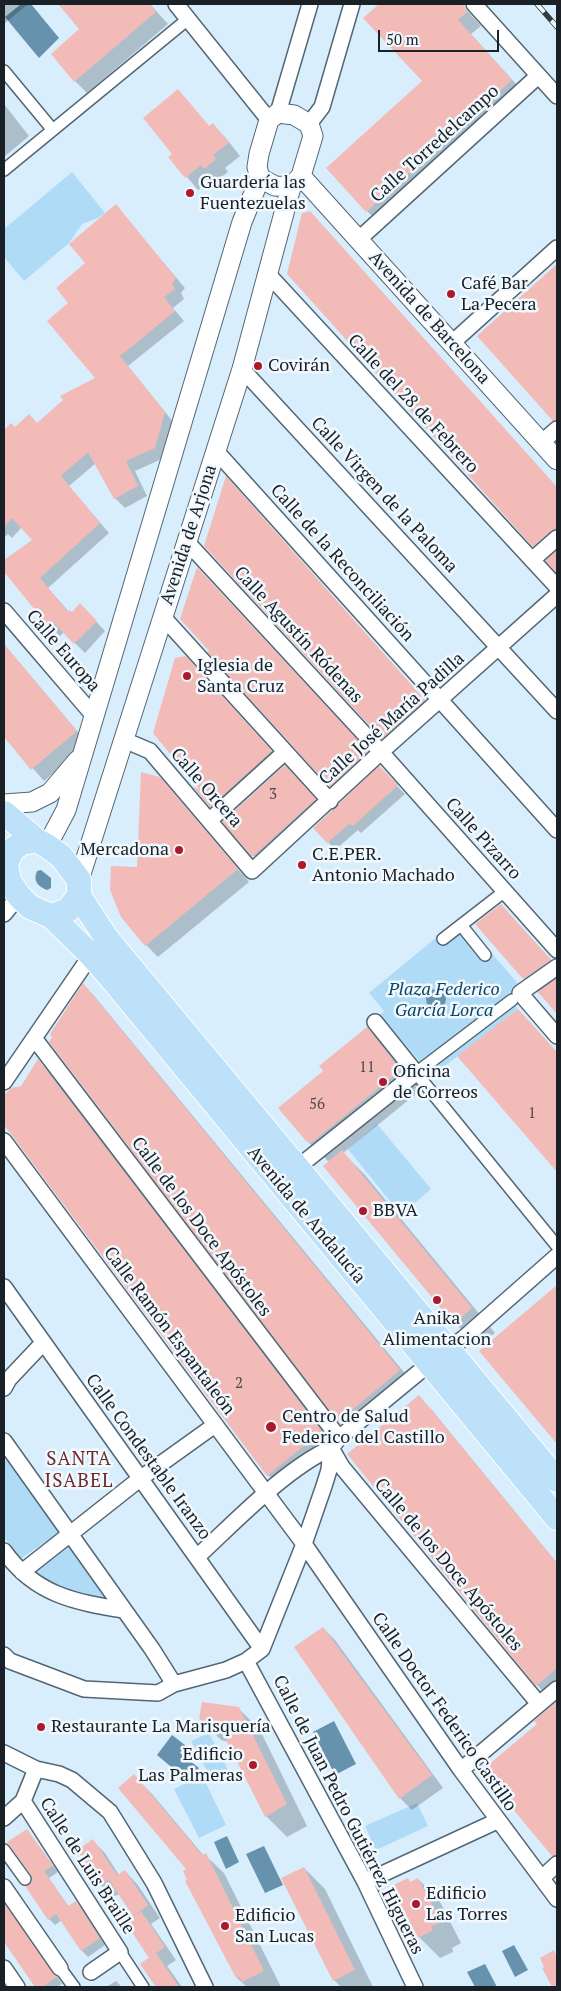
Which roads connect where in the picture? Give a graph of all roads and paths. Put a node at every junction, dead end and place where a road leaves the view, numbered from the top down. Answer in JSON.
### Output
{"nodes":[{"id":1,"x":176,"y":4,"type":"edge"},
{"id":2,"x":310,"y":4,"type":"edge"},
{"id":3,"x":352,"y":4,"type":"edge"},
{"id":4,"x":474,"y":4,"type":"edge"},
{"id":5,"x":188,"y":19,"type":"junction"},
{"id":6,"x":4,"y":71,"type":"edge"},
{"id":7,"x":538,"y":76,"type":"junction"},
{"id":8,"x":557,"y":96,"type":"edge"},
{"id":9,"x":273,"y":116,"type":"junction"},
{"id":10,"x":309,"y":124,"type":"junction"},
{"id":11,"x":52,"y":129,"type":"junction"},
{"id":12,"x":4,"y":170,"type":"edge"},
{"id":13,"x":260,"y":178,"type":"junction"},
{"id":14,"x":296,"y":181,"type":"junction"},
{"id":15,"x":358,"y":240,"type":"junction"},
{"id":16,"x":557,"y":248,"type":"edge"},
{"id":17,"x":267,"y":273,"type":"junction"},
{"id":18,"x":452,"y":343,"type":"junction"},
{"id":19,"x":242,"y":369,"type":"junction"},
{"id":20,"x":557,"y":428,"type":"edge"},
{"id":21,"x":541,"y":443,"type":"junction"},
{"id":22,"x":216,"y":451,"type":"junction"},
{"id":23,"x":557,"y":460,"type":"edge"},
{"id":24,"x":557,"y":538,"type":"edge"},
{"id":25,"x":187,"y":542,"type":"junction"},
{"id":26,"x":532,"y":560,"type":"junction"},
{"id":27,"x":557,"y":587,"type":"edge"},
{"id":28,"x":557,"y":595,"type":"edge"},
{"id":29,"x":4,"y":611,"type":"edge"},
{"id":30,"x":163,"y":617,"type":"junction"},
{"id":31,"x":499,"y":647,"type":"junction"},
{"id":32,"x":440,"y":699,"type":"junction"},
{"id":33,"x":557,"y":711,"type":"edge"},
{"id":34,"x":94,"y":716,"type":"junction"},
{"id":35,"x":124,"y":740,"type":"junction"},
{"id":36,"x":285,"y":752,"type":"junction"},
{"id":37,"x":381,"y":752,"type":"junction"},
{"id":38,"x":82,"y":755,"type":"junction"},
{"id":39,"x":330,"y":801,"type":"junction"},
{"id":40,"x":4,"y":804,"type":"edge"},
{"id":41,"x":4,"y":813,"type":"edge"},
{"id":42,"x":210,"y":820,"type":"junction"},
{"id":43,"x":557,"y":830,"type":"edge"},
{"id":44,"x":41,"y":843,"type":"junction"},
{"id":45,"x":5,"y":862,"type":"edge"},
{"id":46,"x":252,"y":871,"type":"joint"},
{"id":47,"x":79,"y":888,"type":"junction"},
{"id":48,"x":505,"y":891,"type":"junction"},
{"id":49,"x":19,"y":896,"type":"junction"},
{"id":50,"x":4,"y":914,"type":"edge"},
{"id":51,"x":51,"y":916,"type":"junction"},
{"id":52,"x":461,"y":925,"type":"junction"},
{"id":53,"x":444,"y":939,"type":"dead end"},
{"id":54,"x":557,"y":950,"type":"edge"},
{"id":55,"x":91,"y":955,"type":"junction"},
{"id":56,"x":485,"y":955,"type":"dead end"},
{"id":57,"x":557,"y":967,"type":"edge"},
{"id":58,"x":516,"y":997,"type":"junction"},
{"id":59,"x":374,"y":1022,"type":"dead end"},
{"id":60,"x":557,"y":1036,"type":"edge"},
{"id":61,"x":34,"y":1038,"type":"junction"},
{"id":62,"x":416,"y":1073,"type":"junction"},
{"id":63,"x":4,"y":1082,"type":"edge"},
{"id":64,"x":4,"y":1141,"type":"edge"},
{"id":65,"x":298,"y":1167,"type":"junction"},
{"id":66,"x":557,"y":1246,"type":"edge"},
{"id":67,"x":557,"y":1256,"type":"edge"},
{"id":68,"x":4,"y":1287,"type":"edge"},
{"id":69,"x":43,"y":1343,"type":"junction"},
{"id":70,"x":439,"y":1356,"type":"junction"},
{"id":71,"x":4,"y":1388,"type":"edge"},
{"id":72,"x":215,"y":1425,"type":"junction"},
{"id":73,"x":4,"y":1441,"type":"edge"},
{"id":74,"x":335,"y":1443,"type":"junction"},
{"id":75,"x":555,"y":1473,"type":"edge"},
{"id":76,"x":141,"y":1478,"type":"junction"},
{"id":77,"x":267,"y":1494,"type":"junction"},
{"id":78,"x":557,"y":1518,"type":"edge"},
{"id":79,"x":70,"y":1534,"type":"junction"},
{"id":80,"x":304,"y":1544,"type":"junction"},
{"id":81,"x":4,"y":1551,"type":"edge"},
{"id":82,"x":196,"y":1557,"type":"junction"},
{"id":83,"x":22,"y":1572,"type":"junction"},
{"id":84,"x":124,"y":1610,"type":"junction"},
{"id":85,"x":262,"y":1649,"type":"junction"},
{"id":86,"x":4,"y":1655,"type":"edge"},
{"id":87,"x":246,"y":1661,"type":"junction"},
{"id":88,"x":174,"y":1684,"type":"junction"},
{"id":89,"x":557,"y":1689,"type":"edge"},
{"id":90,"x":539,"y":1704,"type":"junction"},
{"id":91,"x":4,"y":1753,"type":"edge"},
{"id":92,"x":36,"y":1769,"type":"junction"},
{"id":93,"x":461,"y":1770,"type":"junction"},
{"id":94,"x":23,"y":1801,"type":"junction"},
{"id":95,"x":4,"y":1818,"type":"edge"},
{"id":96,"x":497,"y":1821,"type":"junction"},
{"id":97,"x":4,"y":1850,"type":"edge"},
{"id":98,"x":557,"y":1864,"type":"edge"},
{"id":99,"x":542,"y":1878,"type":"junction"},
{"id":100,"x":25,"y":1879,"type":"dead end"},
{"id":101,"x":365,"y":1882,"type":"junction"},
{"id":102,"x":4,"y":1886,"type":"edge"},
{"id":103,"x":557,"y":1899,"type":"edge"},
{"id":104,"x":120,"y":1952,"type":"junction"},
{"id":105,"x":4,"y":1968,"type":"edge"},
{"id":106,"x":60,"y":1968,"type":"joint"},
{"id":107,"x":91,"y":1972,"type":"dead end"},
{"id":108,"x":18,"y":1987,"type":"edge"},
{"id":109,"x":74,"y":1987,"type":"edge"},
{"id":110,"x":143,"y":1987,"type":"edge"},
{"id":111,"x":205,"y":1987,"type":"edge"},
{"id":112,"x":415,"y":1987,"type":"edge"}],
"edges":[{"from":1,"to":5,"type":"street"},
{"from":2,"to":9,"type":"street"},
{"from":3,"to":10,"type":"street"},
{"from":4,"to":7,"type":"street"},
{"from":5,"to":9,"type":"street"},
{"from":5,"to":11,"type":"street"},
{"from":6,"to":11,"type":"street"},
{"from":7,"to":8,"type":"street"},
{"from":7,"to":15,"type":"street","name":"Calle Torredelcampo"},
{"from":9,"to":10,"type":"street"},
{"from":9,"to":13,"type":"street"},
{"from":10,"to":14,"type":"street"},
{"from":11,"to":12,"type":"street"},
{"from":13,"to":14,"type":"street"},
{"from":13,"to":34,"type":"street"},
{"from":14,"to":15,"type":"street","name":"Avenida de Barcelona"},
{"from":14,"to":17,"type":"street","name":"Avenida de Arjona"},
{"from":15,"to":18,"type":"street","name":"Avenida de Barcelona"},
{"from":16,"to":18,"type":"street"},
{"from":17,"to":19,"type":"street","name":"Avenida de Arjona"},
{"from":17,"to":26,"type":"street","name":"Calle del 28 de Febrero"},
{"from":18,"to":21,"type":"street","name":"Avenida de Barcelona"},
{"from":19,"to":22,"type":"street","name":"Avenida de Arjona"},
{"from":19,"to":31,"type":"street","name":"Calle Virgen de la Paloma"},
{"from":20,"to":21,"type":"street"},
{"from":21,"to":23,"type":"street","name":"Avenida de Barcelona"},
{"from":22,"to":25,"type":"street","name":"Avenida de Arjona"},
{"from":22,"to":32,"type":"street","name":"Calle de la Reconciliación"},
{"from":24,"to":26,"type":"street"},
{"from":25,"to":30,"type":"street","name":"Avenida de Arjona"},
{"from":25,"to":37,"type":"street","name":"Calle Agustín Ródenas"},
{"from":26,"to":27,"type":"street","name":"Calle del 28 de Febrero"},
{"from":28,"to":31,"type":"street","name":"Calle José María Padilla"},
{"from":29,"to":34,"type":"street","name":"Calle Europa"},
{"from":30,"to":35,"type":"street","name":"Avenida de Arjona"},
{"from":30,"to":36,"type":"street"},
{"from":31,"to":32,"type":"street","name":"Calle José María Padilla"},
{"from":31,"to":33,"type":"street","name":"Calle Virgen de la Paloma"},
{"from":32,"to":37,"type":"street","name":"Calle José María Padilla"},
{"from":32,"to":43,"type":"street","name":"Calle de la Reconciliación"},
{"from":34,"to":38,"type":"street"},
{"from":35,"to":42,"type":"street","name":"Calle Orcera"},
{"from":35,"to":47,"type":"street","name":"Avenida de Arjona"},
{"from":36,"to":39,"type":"street"},
{"from":36,"to":42,"type":"street"},
{"from":37,"to":39,"type":"street","name":"Calle José María Padilla"},
{"from":37,"to":48,"type":"street","name":"Calle Pizarro"},
{"from":38,"to":40,"type":"street"},
{"from":38,"to":44,"type":"street"},
{"from":39,"to":46,"type":"street","name":"Calle José María Padilla"},
{"from":41,"to":44,"type":"main road"},
{"from":42,"to":46,"type":"street","name":"Calle Orcera"},
{"from":44,"to":45,"type":"main road"},
{"from":44,"to":47,"type":"main road"},
{"from":45,"to":49,"type":"main road"},
{"from":47,"to":51,"type":"main road"},
{"from":47,"to":65,"type":"main road","name":"Avenida de Andalucía"},
{"from":48,"to":52,"type":"street"},
{"from":48,"to":54,"type":"street","name":"Calle Pizarro"},
{"from":49,"to":50,"type":"street"},
{"from":49,"to":51,"type":"main road"},
{"from":51,"to":55,"type":"main road","name":"Avenida de Andalucía"},
{"from":52,"to":53,"type":"street"},
{"from":52,"to":56,"type":"street"},
{"from":55,"to":61,"type":"street"},
{"from":55,"to":70,"type":"main road","name":"Avenida de Andalucía"},
{"from":57,"to":58,"type":"street"},
{"from":58,"to":60,"type":"street"},
{"from":58,"to":62,"type":"street"},
{"from":59,"to":62,"type":"street"},
{"from":61,"to":63,"type":"street"},
{"from":61,"to":74,"type":"street","name":"Calle de los Doce Apóstoles"},
{"from":62,"to":65,"type":"street"},
{"from":62,"to":66,"type":"street"},
{"from":64,"to":72,"type":"street","name":"Calle Ramón Espantaleón"},
{"from":65,"to":70,"type":"main road","name":"Avenida de Andalucía"},
{"from":67,"to":70,"type":"street"},
{"from":68,"to":69,"type":"street","name":"Calle Condestable Iranzo"},
{"from":69,"to":71,"type":"street"},
{"from":69,"to":76,"type":"street","name":"Calle Condestable Iranzo"},
{"from":70,"to":74,"type":"street"},
{"from":70,"to":75,"type":"main road","name":"Avenida de Andalucía"},
{"from":70,"to":78,"type":"main road","name":"Avenida de Andalucía"},
{"from":72,"to":76,"type":"street"},
{"from":72,"to":77,"type":"street","name":"Calle Ramón Espantaleón"},
{"from":73,"to":79,"type":"street"},
{"from":74,"to":77,"type":"street"},
{"from":74,"to":80,"type":"street"},
{"from":74,"to":90,"type":"street","name":"Calle de los Doce Apóstoles"},
{"from":76,"to":79,"type":"street"},
{"from":76,"to":82,"type":"street","name":"Calle Condestable Iranzo"},
{"from":77,"to":80,"type":"street","name":"Calle Ramón Espantaleón"},
{"from":77,"to":82,"type":"street"},
{"from":79,"to":83,"type":"street"},
{"from":79,"to":84,"type":"street"},
{"from":80,"to":85,"type":"street"},
{"from":80,"to":93,"type":"street","name":"Calle Doctor Federico Castillo"},
{"from":81,"to":83,"type":"street"},
{"from":82,"to":85,"type":"street","name":"Calle Condestable Iranzo"},
{"from":83,"to":84,"type":"street"},
{"from":84,"to":88,"type":"street"},
{"from":85,"to":87,"type":"street"},
{"from":86,"to":88,"type":"street"},
{"from":87,"to":88,"type":"street"},
{"from":87,"to":101,"type":"street","name":"Calle de Juan Pedro Gutiérrez Higueras"},
{"from":89,"to":90,"type":"street"},
{"from":90,"to":93,"type":"street"},
{"from":91,"to":92,"type":"street"},
{"from":92,"to":94,"type":"street"},
{"from":92,"to":111,"type":"street"},
{"from":93,"to":96,"type":"street","name":"Calle Doctor Federico Castillo"},
{"from":94,"to":95,"type":"street"},
{"from":94,"to":104,"type":"street","name":"Calle de Luis Braille"},
{"from":96,"to":99,"type":"street","name":"Calle Doctor Federico Castillo"},
{"from":96,"to":101,"type":"street"},
{"from":97,"to":100,"type":"street"},
{"from":98,"to":99,"type":"street"},
{"from":99,"to":103,"type":"street","name":"Calle Doctor Federico Castillo"},
{"from":101,"to":112,"type":"street","name":"Calle de Juan Pedro Gutiérrez Higueras"},
{"from":102,"to":106,"type":"street"},
{"from":104,"to":107,"type":"street","name":"Calle de Luis Braille"},
{"from":104,"to":110,"type":"street","name":"Calle de Luis Braille"},
{"from":105,"to":108,"type":"street"},
{"from":106,"to":109,"type":"street"}]}
